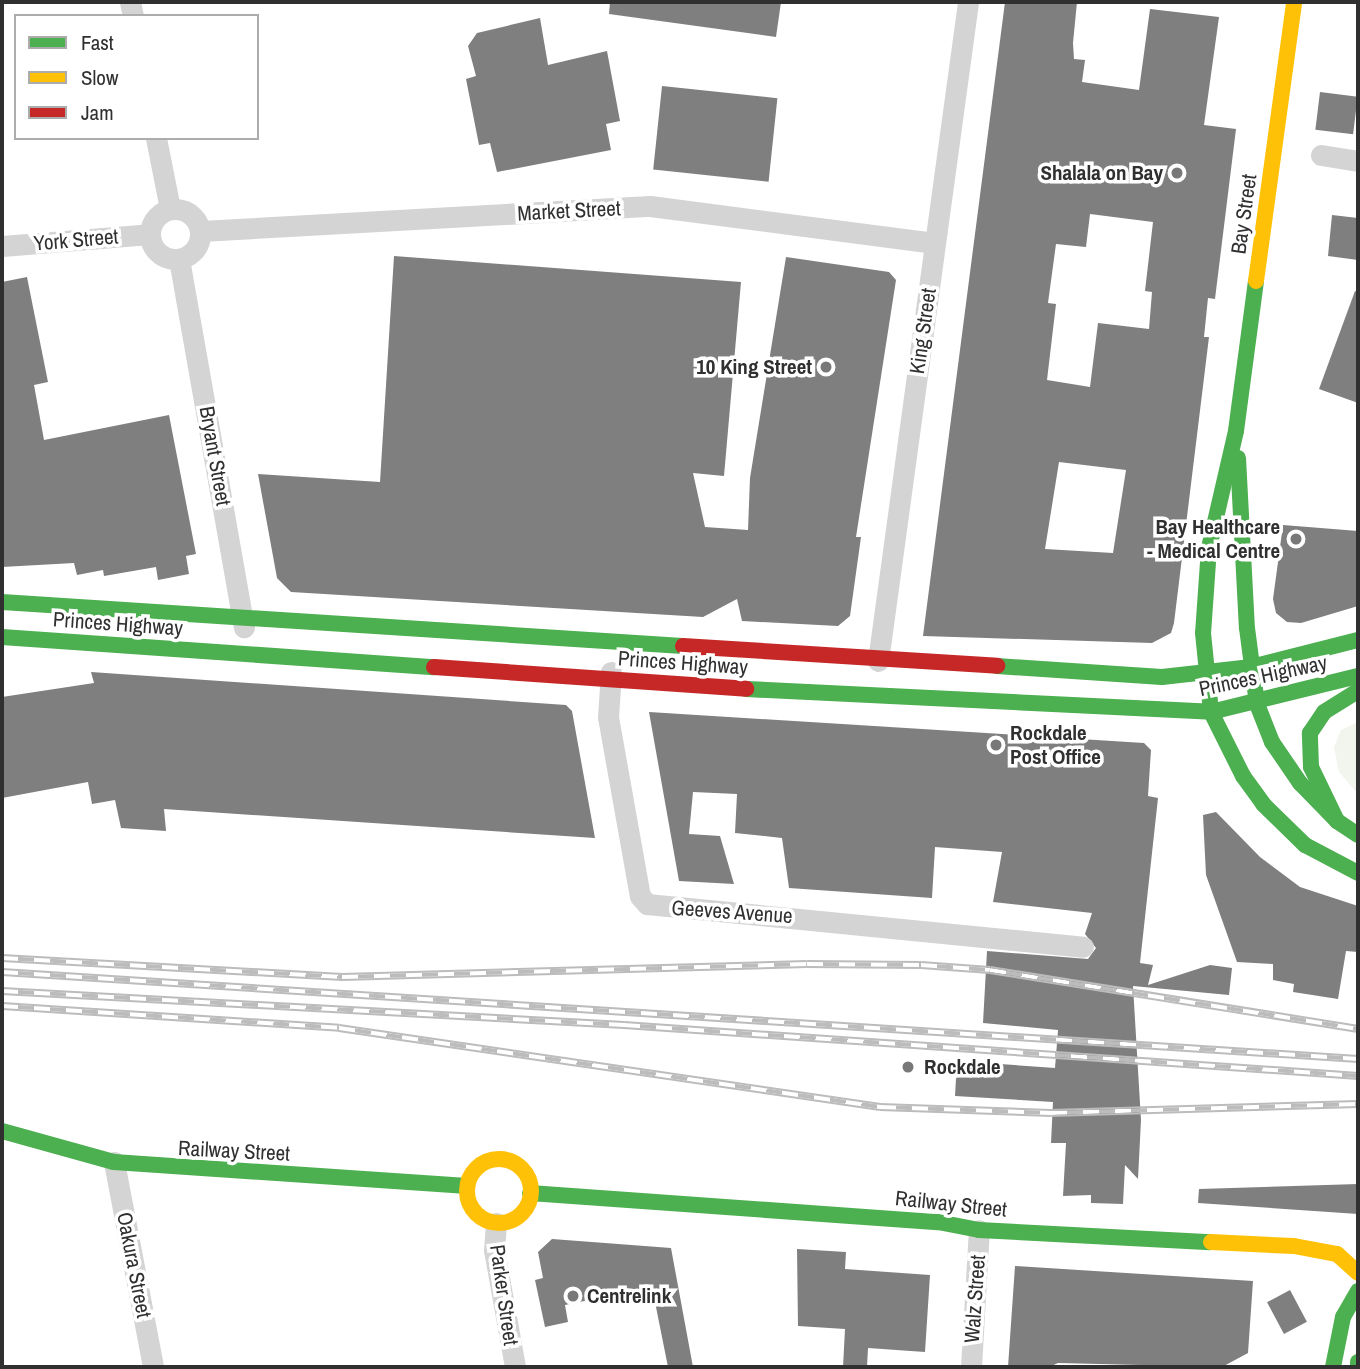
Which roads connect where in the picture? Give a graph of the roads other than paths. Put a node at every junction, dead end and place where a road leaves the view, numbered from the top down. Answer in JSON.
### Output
{"nodes":[{"id":1,"x":968,"y":2,"type":"edge"},
{"id":2,"x":1294,"y":2,"type":"edge"},
{"id":3,"x":156,"y":140,"type":"edge"},
{"id":4,"x":1321,"y":155,"type":"dead end"},
{"id":5,"x":1358,"y":161,"type":"edge"},
{"id":6,"x":170,"y":209,"type":"junction"},
{"id":7,"x":201,"y":231,"type":"junction"},
{"id":8,"x":150,"y":234,"type":"junction"},
{"id":9,"x":935,"y":243,"type":"junction"},
{"id":10,"x":2,"y":246,"type":"edge"},
{"id":11,"x":179,"y":259,"type":"junction"},
{"id":12,"x":1236,"y":431,"type":"junction"},
{"id":13,"x":2,"y":602,"type":"edge"},
{"id":14,"x":244,"y":619,"type":"junction"},
{"id":15,"x":2,"y":637,"type":"edge"},
{"id":16,"x":1358,"y":640,"type":"edge"},
{"id":17,"x":613,"y":642,"type":"junction"},
{"id":18,"x":243,"y":653,"type":"junction"},
{"id":19,"x":878,"y":661,"type":"junction"},
{"id":20,"x":1251,"y":667,"type":"junction"},
{"id":21,"x":1206,"y":674,"type":"junction"},
{"id":22,"x":1358,"y":676,"type":"edge"},
{"id":23,"x":610,"y":679,"type":"junction"},
{"id":24,"x":1358,"y":691,"type":"edge"},
{"id":25,"x":1257,"y":704,"type":"junction"},
{"id":26,"x":1212,"y":712,"type":"junction"},
{"id":27,"x":1337,"y":821,"type":"junction"},
{"id":28,"x":1358,"y":835,"type":"edge"},
{"id":29,"x":1358,"y":873,"type":"edge"},
{"id":30,"x":1083,"y":947,"type":"dead end"},
{"id":31,"x":2,"y":1131,"type":"edge"},
{"id":32,"x":114,"y":1162,"type":"junction"},
{"id":33,"x":467,"y":1186,"type":"junction"},
{"id":34,"x":530,"y":1193,"type":"junction"},
{"id":35,"x":496,"y":1223,"type":"junction"},
{"id":36,"x":979,"y":1230,"type":"junction"},
{"id":37,"x":1358,"y":1273,"type":"edge"},
{"id":38,"x":1358,"y":1291,"type":"edge"},
{"id":39,"x":1358,"y":1362,"type":"edge"},
{"id":40,"x":153,"y":1367,"type":"edge"},
{"id":41,"x":515,"y":1367,"type":"edge"},
{"id":42,"x":971,"y":1367,"type":"edge"},
{"id":43,"x":1333,"y":1367,"type":"edge"},
{"id":44,"x":1357,"y":1367,"type":"edge"}],
"edges":[{"from":1,"to":9,"type":"street","name":"King Street"},
{"from":2,"to":12,"type":"main road","name":"Bay Street"},
{"from":3,"to":6,"type":"street"},
{"from":4,"to":5,"type":"street"},
{"from":6,"to":7,"type":"street"},
{"from":6,"to":8,"type":"street"},
{"from":7,"to":9,"type":"street","name":"Market Street"},
{"from":7,"to":11,"type":"street"},
{"from":8,"to":10,"type":"street","name":"York Street"},
{"from":8,"to":11,"type":"street"},
{"from":9,"to":19,"type":"street","name":"King Street"},
{"from":11,"to":14,"type":"street","name":"Bryant Street"},
{"from":12,"to":20,"type":"main road","name":"Bay Street"},
{"from":12,"to":21,"type":"main road","name":"Bay Street"},
{"from":13,"to":14,"type":"main road","name":"Princes Highway"},
{"from":14,"to":17,"type":"main road","name":"Princes Highway"},
{"from":14,"to":18,"type":"street","name":"Bryant Street"},
{"from":15,"to":18,"type":"main road","name":"Princes Highway"},
{"from":16,"to":20,"type":"main road","name":"Princes Highway"},
{"from":17,"to":19,"type":"main road","name":"Princes Highway"},
{"from":17,"to":23,"type":"street","name":"Geeves Avenue"},
{"from":18,"to":23,"type":"main road","name":"Princes Highway"},
{"from":19,"to":21,"type":"main road","name":"Princes Highway"},
{"from":20,"to":21,"type":"main road","name":"Princes Highway"},
{"from":20,"to":25,"type":"main road","name":"Bay Street"},
{"from":21,"to":26,"type":"main road","name":"Bay Street"},
{"from":22,"to":25,"type":"main road","name":"Princes Highway"},
{"from":23,"to":26,"type":"main road","name":"Princes Highway"},
{"from":23,"to":30,"type":"street","name":"Geeves Avenue"},
{"from":24,"to":27,"type":"main road"},
{"from":25,"to":26,"type":"main road","name":"Princes Highway"},
{"from":25,"to":27,"type":"main road","name":"Bay Street"},
{"from":26,"to":29,"type":"main road","name":"Bay Street"},
{"from":27,"to":28,"type":"main road","name":"Bay Street"},
{"from":31,"to":32,"type":"main road","name":"Railway Street"},
{"from":32,"to":33,"type":"main road","name":"Railway Street"},
{"from":32,"to":40,"type":"street","name":"Oakura Street"},
{"from":33,"to":34,"type":"main road"},
{"from":33,"to":35,"type":"main road"},
{"from":34,"to":35,"type":"main road"},
{"from":34,"to":36,"type":"main road","name":"Railway Street"},
{"from":35,"to":41,"type":"street","name":"Parker Street"},
{"from":36,"to":37,"type":"main road","name":"Railway Street"},
{"from":36,"to":42,"type":"street","name":"Walz Street"},
{"from":38,"to":43,"type":"main road"},
{"from":39,"to":44,"type":"main road"}]}
